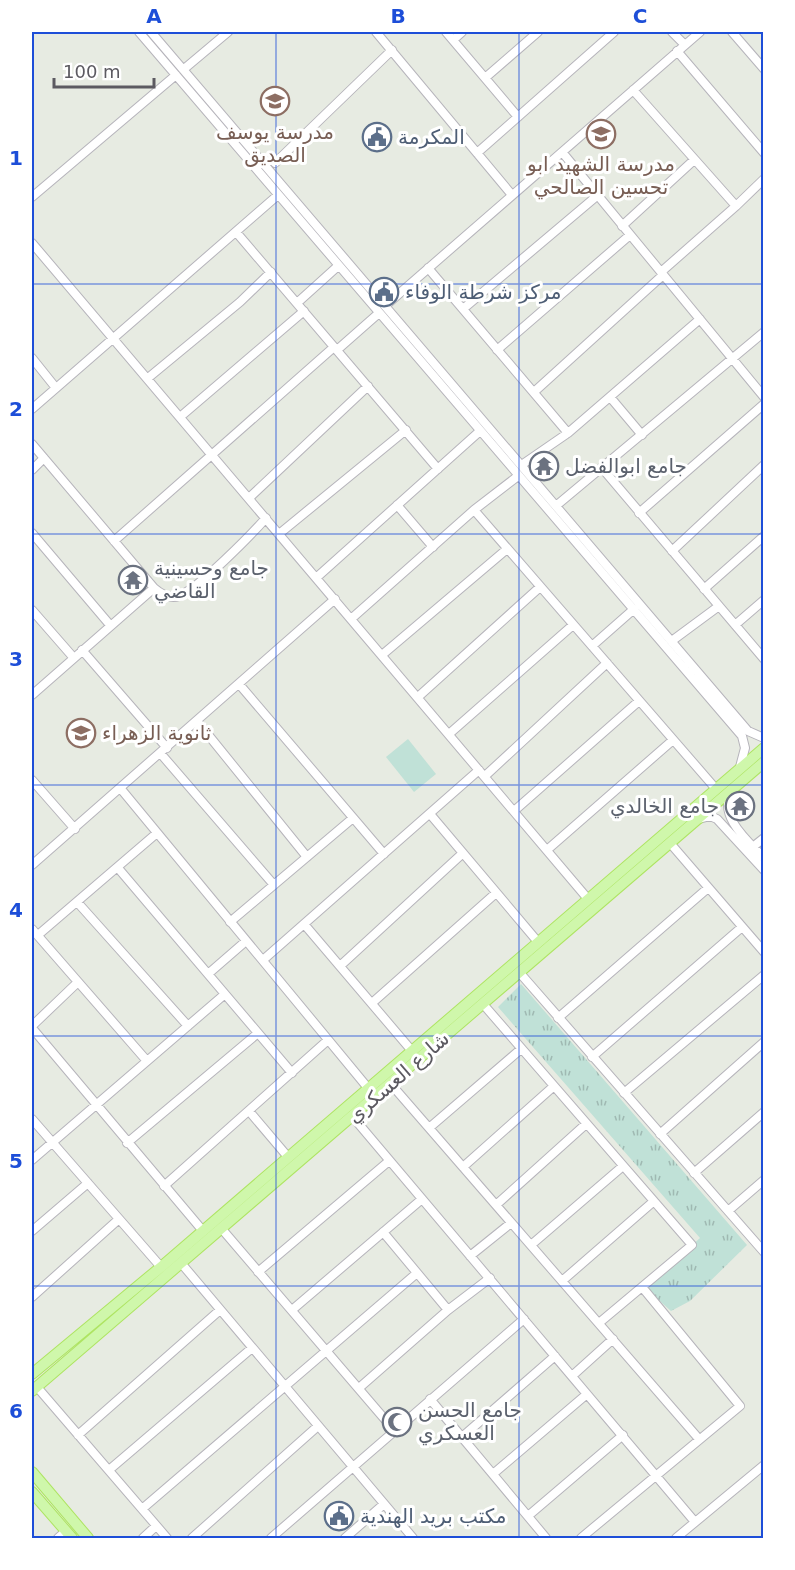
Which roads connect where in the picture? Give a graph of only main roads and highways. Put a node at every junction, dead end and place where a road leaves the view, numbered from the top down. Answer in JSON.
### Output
{"nodes":[{"id":1,"x":764,"y":748,"type":"edge"},
{"id":2,"x":764,"y":762,"type":"edge"},
{"id":3,"x":635,"y":866,"type":"junction"},
{"id":4,"x":619,"y":880,"type":"junction"},
{"id":5,"x":317,"y":1140,"type":"junction"},
{"id":6,"x":303,"y":1151,"type":"junction"},
{"id":7,"x":32,"y":1374,"type":"edge"},
{"id":8,"x":34,"y":1389,"type":"edge"},
{"id":9,"x":32,"y":1472,"type":"edge"},
{"id":10,"x":32,"y":1492,"type":"edge"},
{"id":11,"x":65,"y":1536,"type":"edge"},
{"id":12,"x":88,"y":1539,"type":"edge"}],
"edges":[{"from":1,"to":3,"type":"main road","name":"شارع العسكري"},
{"from":2,"to":3,"type":"main road","name":"شارع العسكري"},
{"from":3,"to":4,"type":"main road","name":"شارع العسكري"},
{"from":4,"to":5,"type":"main road","name":"شارع العسكري"},
{"from":4,"to":5,"type":"main road","name":"شارع العسكري"},
{"from":5,"to":6,"type":"main road","name":"شارع العسكري"},
{"from":6,"to":7,"type":"main road","name":"شارع العسكري"},
{"from":6,"to":8,"type":"main road","name":"شارع العسكري"},
{"from":9,"to":12,"type":"main road"},
{"from":10,"to":11,"type":"main road"}]}
